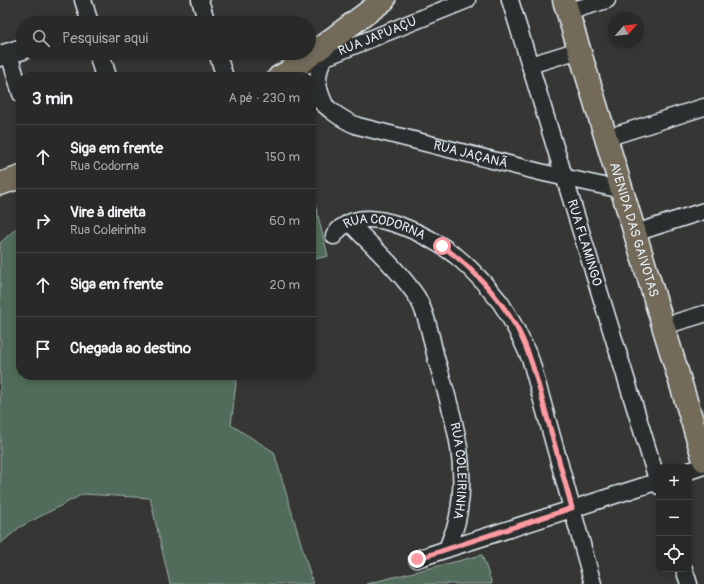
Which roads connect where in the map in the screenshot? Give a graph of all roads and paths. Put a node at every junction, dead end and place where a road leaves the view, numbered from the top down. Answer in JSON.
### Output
{"nodes":[{"id":1,"x":82,"y":0,"type":"edge"},
{"id":2,"x":200,"y":0,"type":"edge"},
{"id":3,"x":384,"y":0,"type":"edge"},
{"id":4,"x":467,"y":0,"type":"edge"},
{"id":5,"x":510,"y":0,"type":"edge"},
{"id":6,"x":607,"y":0,"type":"edge"},
{"id":7,"x":566,"y":6,"type":"edge"},
{"id":8,"x":88,"y":16,"type":"edge"},
{"id":9,"x":205,"y":16,"type":"edge"},
{"id":10,"x":579,"y":50,"type":"junction"},
{"id":11,"x":10,"y":53,"type":"edge"},
{"id":12,"x":316,"y":53,"type":"edge"},
{"id":13,"x":323,"y":58,"type":"junction"},
{"id":14,"x":101,"y":60,"type":"edge"},
{"id":15,"x":219,"y":60,"type":"edge"},
{"id":16,"x":306,"y":60,"type":"edge"},
{"id":17,"x":530,"y":65,"type":"junction"},
{"id":18,"x":105,"y":72,"type":"edge"},
{"id":19,"x":223,"y":72,"type":"edge"},
{"id":20,"x":291,"y":72,"type":"edge"},
{"id":21,"x":293,"y":72,"type":"edge"},
{"id":22,"x":16,"y":75,"type":"edge"},
{"id":23,"x":316,"y":98,"type":"edge"},
{"id":24,"x":325,"y":106,"type":"junction"},
{"id":25,"x":704,"y":107,"type":"edge"},
{"id":26,"x":606,"y":138,"type":"junction"},
{"id":27,"x":564,"y":177,"type":"junction"},
{"id":28,"x":16,"y":179,"type":"edge"},
{"id":29,"x":0,"y":184,"type":"edge"},
{"id":30,"x":622,"y":190,"type":"junction"},
{"id":31,"x":704,"y":211,"type":"edge"},
{"id":32,"x":350,"y":223,"type":"junction"},
{"id":33,"x":635,"y":233,"type":"junction"},
{"id":34,"x":334,"y":236,"type":"dead end"},
{"id":35,"x":704,"y":314,"type":"edge"},
{"id":36,"x":664,"y":326,"type":"junction"},
{"id":37,"x":704,"y":458,"type":"edge"},
{"id":38,"x":692,"y":468,"type":"edge"},
{"id":39,"x":656,"y":476,"type":"edge"},
{"id":40,"x":656,"y":484,"type":"edge"},
{"id":41,"x":572,"y":508,"type":"junction"},
{"id":42,"x":447,"y":549,"type":"junction"},
{"id":43,"x":417,"y":559,"type":"dead end"},
{"id":44,"x":685,"y":572,"type":"edge"},
{"id":45,"x":593,"y":584,"type":"edge"},
{"id":46,"x":689,"y":584,"type":"edge"}],
"edges":[{"from":1,"to":8,"type":"street"},
{"from":2,"to":9,"type":"street"},
{"from":3,"to":12,"type":"main road"},
{"from":4,"to":13,"type":"street","name":"RUA JAPUAÇU"},
{"from":5,"to":17,"type":"street","name":"RUA FLAMINGO"},
{"from":6,"to":7,"type":"street"},
{"from":7,"to":10,"type":"main road","name":"AVENIDA DAS GAIVOTAS"},
{"from":10,"to":17,"type":"street"},
{"from":10,"to":26,"type":"main road","name":"AVENIDA DAS GAIVOTAS"},
{"from":11,"to":22,"type":"street"},
{"from":13,"to":21,"type":"street","name":"RUA JAPUAÇU"},
{"from":13,"to":24,"type":"street"},
{"from":14,"to":18,"type":"street"},
{"from":15,"to":19,"type":"street"},
{"from":16,"to":20,"type":"main road"},
{"from":17,"to":27,"type":"street","name":"RUA FLAMINGO"},
{"from":23,"to":24,"type":"street","name":"RUA JAÇANÃ"},
{"from":24,"to":27,"type":"street","name":"RUA JAÇANÃ"},
{"from":25,"to":26,"type":"street"},
{"from":26,"to":30,"type":"main road","name":"AVENIDA DAS GAIVOTAS"},
{"from":27,"to":30,"type":"street","name":"RUA JAÇANÃ"},
{"from":27,"to":39,"type":"street","name":"RUA FLAMINGO"},
{"from":28,"to":29,"type":"main road"},
{"from":30,"to":33,"type":"main road","name":"AVENIDA DAS GAIVOTAS"},
{"from":31,"to":33,"type":"street"},
{"from":32,"to":34,"type":"street","name":"RUA CODORNA"},
{"from":32,"to":41,"type":"street","name":"RUA CODORNA"},
{"from":32,"to":42,"type":"street","name":"RUA COLEIRINHA"},
{"from":33,"to":36,"type":"main road","name":"AVENIDA DAS GAIVOTAS"},
{"from":35,"to":36,"type":"street"},
{"from":36,"to":37,"type":"main road","name":"AVENIDA DAS GAIVOTAS"},
{"from":37,"to":38,"type":"street"},
{"from":40,"to":41,"type":"street"},
{"from":41,"to":42,"type":"street"},
{"from":41,"to":45,"type":"street","name":"RUA CODORNA"},
{"from":42,"to":43,"type":"street"},
{"from":44,"to":46,"type":"street"}]}
